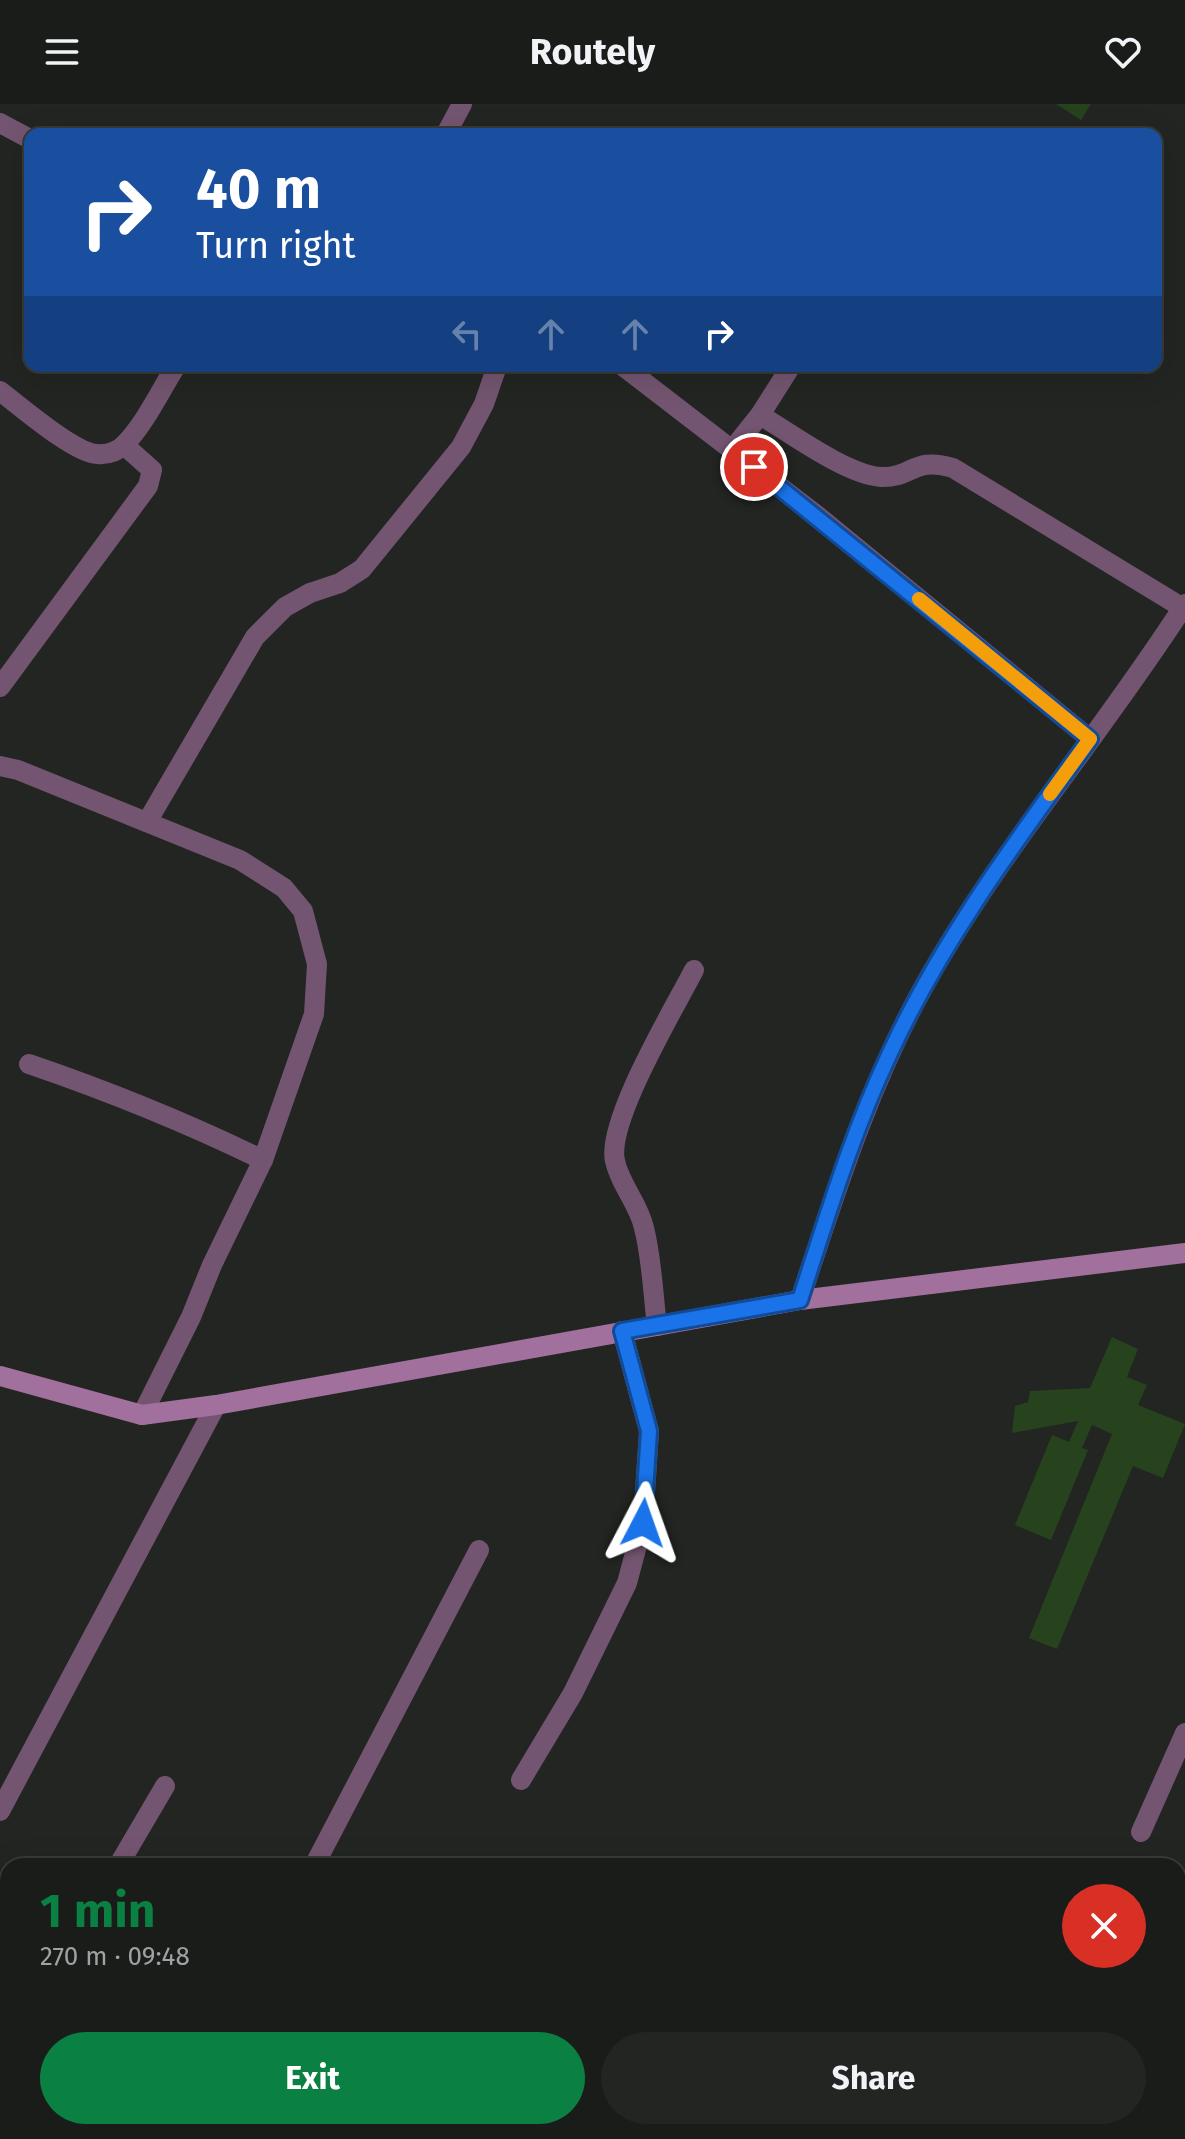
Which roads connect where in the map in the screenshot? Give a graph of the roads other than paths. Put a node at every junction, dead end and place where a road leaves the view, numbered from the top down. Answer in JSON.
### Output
{"nodes":[{"id":1,"x":462,"y":104,"type":"edge"},
{"id":2,"x":0,"y":123,"type":"edge"},
{"id":3,"x":449,"y":128,"type":"edge"},
{"id":4,"x":24,"y":136,"type":"edge"},
{"id":5,"x":172,"y":372,"type":"edge"},
{"id":6,"x":495,"y":372,"type":"edge"},
{"id":7,"x":631,"y":372,"type":"edge"},
{"id":8,"x":787,"y":372,"type":"edge"},
{"id":9,"x":0,"y":391,"type":"edge"},
{"id":10,"x":760,"y":415,"type":"junction"},
{"id":11,"x":124,"y":445,"type":"junction"},
{"id":12,"x":732,"y":450,"type":"junction"},
{"id":13,"x":1184,"y":606,"type":"edge"},
{"id":14,"x":0,"y":687,"type":"edge"},
{"id":15,"x":1090,"y":739,"type":"junction"},
{"id":16,"x":0,"y":766,"type":"edge"},
{"id":17,"x":147,"y":822,"type":"junction"},
{"id":18,"x":694,"y":970,"type":"dead end"},
{"id":19,"x":29,"y":1064,"type":"dead end"},
{"id":20,"x":263,"y":1160,"type":"junction"},
{"id":21,"x":1185,"y":1253,"type":"edge"},
{"id":22,"x":800,"y":1300,"type":"junction"},
{"id":23,"x":657,"y":1326,"type":"junction"},
{"id":24,"x":622,"y":1331,"type":"junction"},
{"id":25,"x":0,"y":1376,"type":"edge"},
{"id":26,"x":29,"y":1386,"type":"junction"},
{"id":27,"x":0,"y":1389,"type":"edge"},
{"id":28,"x":216,"y":1405,"type":"junction"},
{"id":29,"x":142,"y":1415,"type":"junction"},
{"id":30,"x":479,"y":1550,"type":"dead end"},
{"id":31,"x":1185,"y":1733,"type":"edge"},
{"id":32,"x":521,"y":1780,"type":"dead end"},
{"id":33,"x":165,"y":1786,"type":"dead end"},
{"id":34,"x":0,"y":1811,"type":"edge"},
{"id":35,"x":1141,"y":1832,"type":"dead end"},
{"id":36,"x":123,"y":1858,"type":"edge"},
{"id":37,"x":318,"y":1858,"type":"edge"}],
"edges":[{"from":1,"to":3,"type":"street"},
{"from":2,"to":4,"type":"street"},
{"from":5,"to":11,"type":"street"},
{"from":6,"to":17,"type":"street"},
{"from":7,"to":12,"type":"street"},
{"from":8,"to":10,"type":"street"},
{"from":9,"to":11,"type":"street"},
{"from":10,"to":12,"type":"street"},
{"from":10,"to":13,"type":"street"},
{"from":11,"to":14,"type":"street"},
{"from":12,"to":15,"type":"street"},
{"from":13,"to":15,"type":"street"},
{"from":15,"to":22,"type":"street"},
{"from":16,"to":17,"type":"street"},
{"from":17,"to":20,"type":"street"},
{"from":18,"to":23,"type":"street"},
{"from":19,"to":20,"type":"street"},
{"from":20,"to":29,"type":"street"},
{"from":21,"to":22,"type":"main road"},
{"from":22,"to":23,"type":"main road"},
{"from":23,"to":24,"type":"main road"},
{"from":24,"to":28,"type":"main road"},
{"from":24,"to":32,"type":"street"},
{"from":25,"to":26,"type":"main road"},
{"from":26,"to":27,"type":"street"},
{"from":26,"to":29,"type":"main road"},
{"from":28,"to":29,"type":"main road"},
{"from":28,"to":34,"type":"street"},
{"from":30,"to":37,"type":"street"},
{"from":31,"to":35,"type":"street"},
{"from":33,"to":36,"type":"street"}]}
